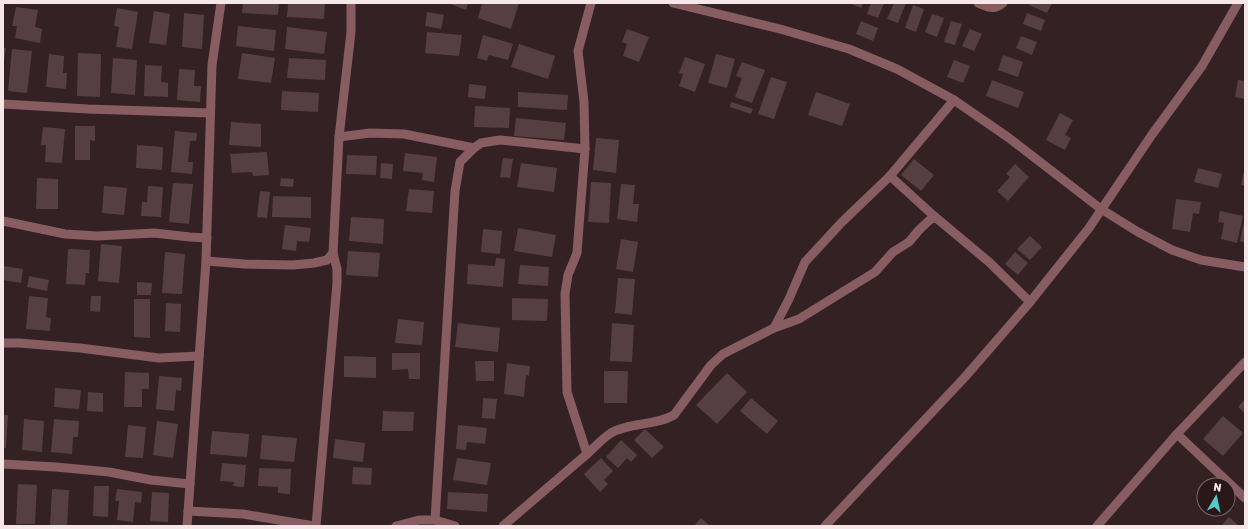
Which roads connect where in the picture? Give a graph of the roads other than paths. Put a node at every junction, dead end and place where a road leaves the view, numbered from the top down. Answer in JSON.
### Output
{"nodes":[{"id":1,"x":221,"y":3,"type":"edge"},
{"id":2,"x":351,"y":3,"type":"edge"},
{"id":3,"x":591,"y":3,"type":"edge"},
{"id":4,"x":673,"y":3,"type":"edge"},
{"id":5,"x":978,"y":3,"type":"edge"},
{"id":6,"x":1003,"y":3,"type":"edge"},
{"id":7,"x":1238,"y":3,"type":"edge"},
{"id":8,"x":954,"y":100,"type":"junction"},
{"id":9,"x":3,"y":104,"type":"edge"},
{"id":10,"x":210,"y":113,"type":"junction"},
{"id":11,"x":339,"y":137,"type":"junction"},
{"id":12,"x":474,"y":148,"type":"junction"},
{"id":13,"x":585,"y":149,"type":"junction"},
{"id":14,"x":890,"y":176,"type":"junction"},
{"id":15,"x":1101,"y":208,"type":"junction"},
{"id":16,"x":934,"y":216,"type":"junction"},
{"id":17,"x":3,"y":221,"type":"edge"},
{"id":18,"x":207,"y":238,"type":"junction"},
{"id":19,"x":333,"y":253,"type":"junction"},
{"id":20,"x":206,"y":261,"type":"junction"},
{"id":21,"x":1245,"y":267,"type":"edge"},
{"id":22,"x":1030,"y":302,"type":"junction"},
{"id":23,"x":774,"y":328,"type":"junction"},
{"id":24,"x":3,"y":343,"type":"edge"},
{"id":25,"x":199,"y":356,"type":"junction"},
{"id":26,"x":1245,"y":362,"type":"edge"},
{"id":27,"x":1177,"y":434,"type":"junction"},
{"id":28,"x":587,"y":454,"type":"junction"},
{"id":29,"x":3,"y":464,"type":"edge"},
{"id":30,"x":190,"y":484,"type":"junction"},
{"id":31,"x":1245,"y":498,"type":"edge"},
{"id":32,"x":188,"y":510,"type":"junction"},
{"id":33,"x":435,"y":520,"type":"junction"},
{"id":34,"x":187,"y":526,"type":"edge"},
{"id":35,"x":315,"y":526,"type":"edge"},
{"id":36,"x":396,"y":526,"type":"edge"},
{"id":37,"x":455,"y":526,"type":"edge"},
{"id":38,"x":503,"y":526,"type":"edge"},
{"id":39,"x":825,"y":526,"type":"edge"},
{"id":40,"x":1097,"y":526,"type":"edge"}],
"edges":[{"from":1,"to":10,"type":"street"},
{"from":2,"to":11,"type":"street"},
{"from":3,"to":13,"type":"street"},
{"from":4,"to":8,"type":"street"},
{"from":5,"to":6,"type":"street"},
{"from":7,"to":15,"type":"street"},
{"from":8,"to":14,"type":"street"},
{"from":8,"to":15,"type":"street"},
{"from":9,"to":10,"type":"street"},
{"from":10,"to":18,"type":"street"},
{"from":11,"to":12,"type":"street"},
{"from":11,"to":19,"type":"street"},
{"from":12,"to":13,"type":"street"},
{"from":12,"to":33,"type":"street"},
{"from":13,"to":28,"type":"street"},
{"from":14,"to":16,"type":"street"},
{"from":14,"to":23,"type":"street"},
{"from":15,"to":21,"type":"street"},
{"from":15,"to":22,"type":"street"},
{"from":16,"to":22,"type":"street"},
{"from":16,"to":23,"type":"street"},
{"from":17,"to":18,"type":"street"},
{"from":18,"to":20,"type":"street"},
{"from":19,"to":20,"type":"street"},
{"from":19,"to":35,"type":"street"},
{"from":20,"to":25,"type":"street"},
{"from":22,"to":39,"type":"street"},
{"from":23,"to":28,"type":"street"},
{"from":24,"to":25,"type":"street"},
{"from":25,"to":30,"type":"street"},
{"from":26,"to":27,"type":"street"},
{"from":27,"to":31,"type":"street"},
{"from":27,"to":40,"type":"street"},
{"from":28,"to":38,"type":"street"},
{"from":29,"to":30,"type":"street"},
{"from":30,"to":32,"type":"street"},
{"from":32,"to":34,"type":"street"},
{"from":32,"to":35,"type":"street"},
{"from":33,"to":36,"type":"street"},
{"from":33,"to":37,"type":"street"}]}
